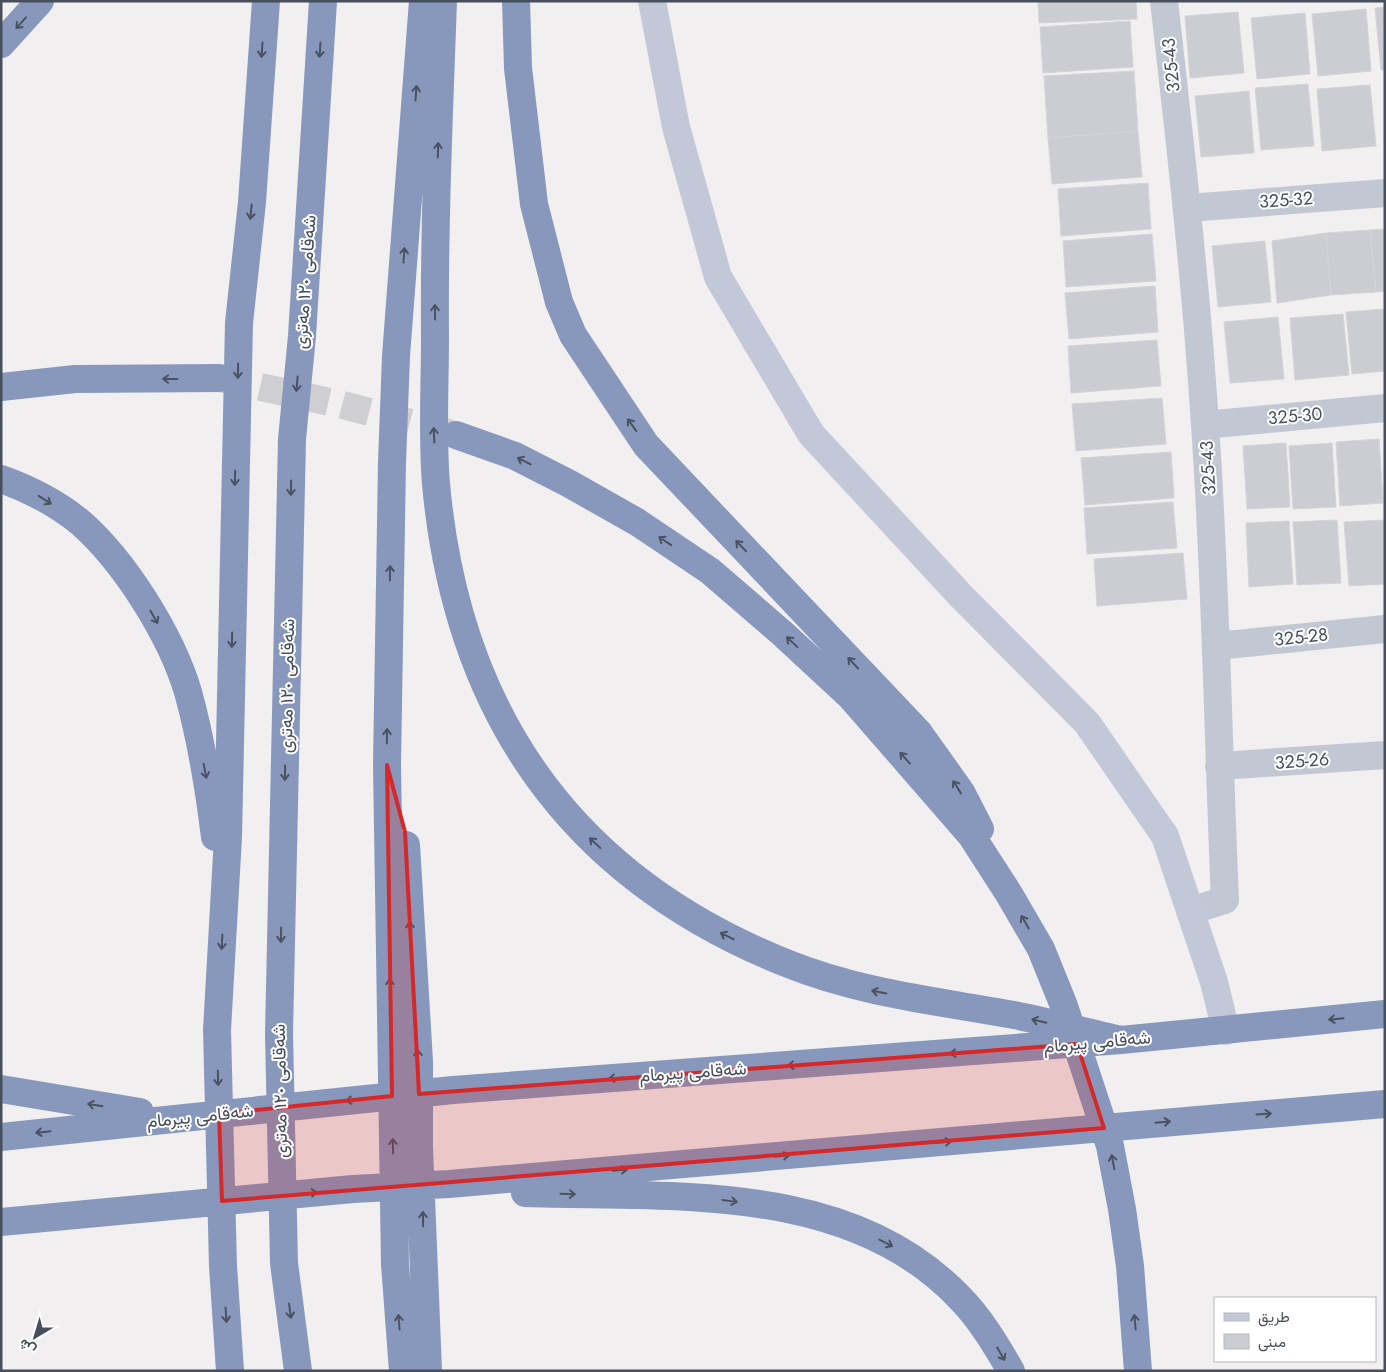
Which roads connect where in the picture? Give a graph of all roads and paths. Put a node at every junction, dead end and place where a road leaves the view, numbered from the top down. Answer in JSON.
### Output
{"nodes":[{"id":1,"x":40,"y":1,"type":"edge"},
{"id":2,"x":266,"y":1,"type":"edge"},
{"id":3,"x":323,"y":1,"type":"edge"},
{"id":4,"x":423,"y":1,"type":"edge"},
{"id":5,"x":443,"y":1,"type":"edge"},
{"id":6,"x":516,"y":1,"type":"edge"},
{"id":7,"x":652,"y":1,"type":"edge"},
{"id":8,"x":1167,"y":2,"type":"edge"},
{"id":9,"x":1,"y":44,"type":"edge"},
{"id":10,"x":1385,"y":193,"type":"edge"},
{"id":11,"x":1188,"y":208,"type":"junction"},
{"id":12,"x":219,"y":378,"type":"tunnel mouth"},
{"id":13,"x":1,"y":387,"type":"edge"},
{"id":14,"x":1385,"y":408,"type":"edge"},
{"id":15,"x":1205,"y":424,"type":"junction"},
{"id":16,"x":456,"y":434,"type":"tunnel mouth"},
{"id":17,"x":1,"y":479,"type":"edge"},
{"id":18,"x":1385,"y":629,"type":"edge"},
{"id":19,"x":1217,"y":646,"type":"junction"},
{"id":20,"x":1385,"y":755,"type":"edge"},
{"id":21,"x":387,"y":765,"type":"junction"},
{"id":22,"x":1219,"y":766,"type":"junction"},
{"id":23,"x":1009,"y":894,"type":"junction"},
{"id":24,"x":224,"y":910,"type":"junction"},
{"id":25,"x":1190,"y":911,"type":"junction"},
{"id":26,"x":1385,"y":1014,"type":"edge"},
{"id":27,"x":1226,"y":1031,"type":"junction"},
{"id":28,"x":1121,"y":1040,"type":"junction"},
{"id":29,"x":1,"y":1089,"type":"edge"},
{"id":30,"x":1385,"y":1104,"type":"edge"},
{"id":31,"x":178,"y":1118,"type":"junction"},
{"id":32,"x":1,"y":1136,"type":"edge"},
{"id":33,"x":449,"y":1184,"type":"junction"},
{"id":34,"x":192,"y":1204,"type":"junction"},
{"id":35,"x":1,"y":1222,"type":"edge"},
{"id":36,"x":1,"y":1235,"type":"edge"},
{"id":37,"x":230,"y":1371,"type":"edge"},
{"id":38,"x":298,"y":1371,"type":"edge"},
{"id":39,"x":403,"y":1371,"type":"edge"},
{"id":40,"x":428,"y":1371,"type":"edge"},
{"id":41,"x":1011,"y":1371,"type":"edge"},
{"id":42,"x":1138,"y":1371,"type":"edge"}],
"edges":[{"from":1,"to":9,"type":"highway","one_way":true},
{"from":2,"to":24,"type":"highway","one_way":true},
{"from":3,"to":38,"type":"highway","name":"شەقامی ١٢٠ مەتری","one_way":true},
{"from":21,"to":4,"type":"highway","one_way":true},
{"from":28,"to":5,"type":"highway","one_way":true},
{"from":23,"to":6,"type":"highway","one_way":true},
{"from":7,"to":25,"type":"street"},
{"from":8,"to":11,"type":"street","name":"325-43"},
{"from":10,"to":11,"type":"street","name":"325-32"},
{"from":11,"to":15,"type":"street","name":"325-43"},
{"from":12,"to":13,"type":"highway","one_way":true},
{"from":14,"to":15,"type":"street","name":"325-30"},
{"from":15,"to":19,"type":"street","name":"325-43"},
{"from":23,"to":16,"type":"highway","one_way":true},
{"from":17,"to":24,"type":"highway","one_way":true},
{"from":18,"to":19,"type":"street","name":"325-28"},
{"from":19,"to":22,"type":"street","name":"325-43"},
{"from":20,"to":22,"type":"street","name":"325-26"},
{"from":39,"to":21,"type":"highway","one_way":true},
{"from":40,"to":21,"type":"highway","one_way":true},
{"from":22,"to":25,"type":"street","name":"325-43"},
{"from":42,"to":23,"type":"highway","one_way":true},
{"from":24,"to":37,"type":"highway","one_way":true},
{"from":25,"to":27,"type":"street"},
{"from":26,"to":27,"type":"highway","name":"شەقامی پیرمام","one_way":true},
{"from":27,"to":28,"type":"highway","name":"شەقامی پیرمام"},
{"from":28,"to":31,"type":"highway","name":"شەقامی پیرمام","one_way":true},
{"from":31,"to":29,"type":"highway","one_way":true},
{"from":33,"to":30,"type":"highway","one_way":true},
{"from":31,"to":32,"type":"highway","name":"شەقامی پیرمام","one_way":true},
{"from":34,"to":33,"type":"highway","one_way":true},
{"from":33,"to":41,"type":"highway","one_way":true},
{"from":34,"to":35,"type":"highway"},
{"from":34,"to":36,"type":"highway"}]}
